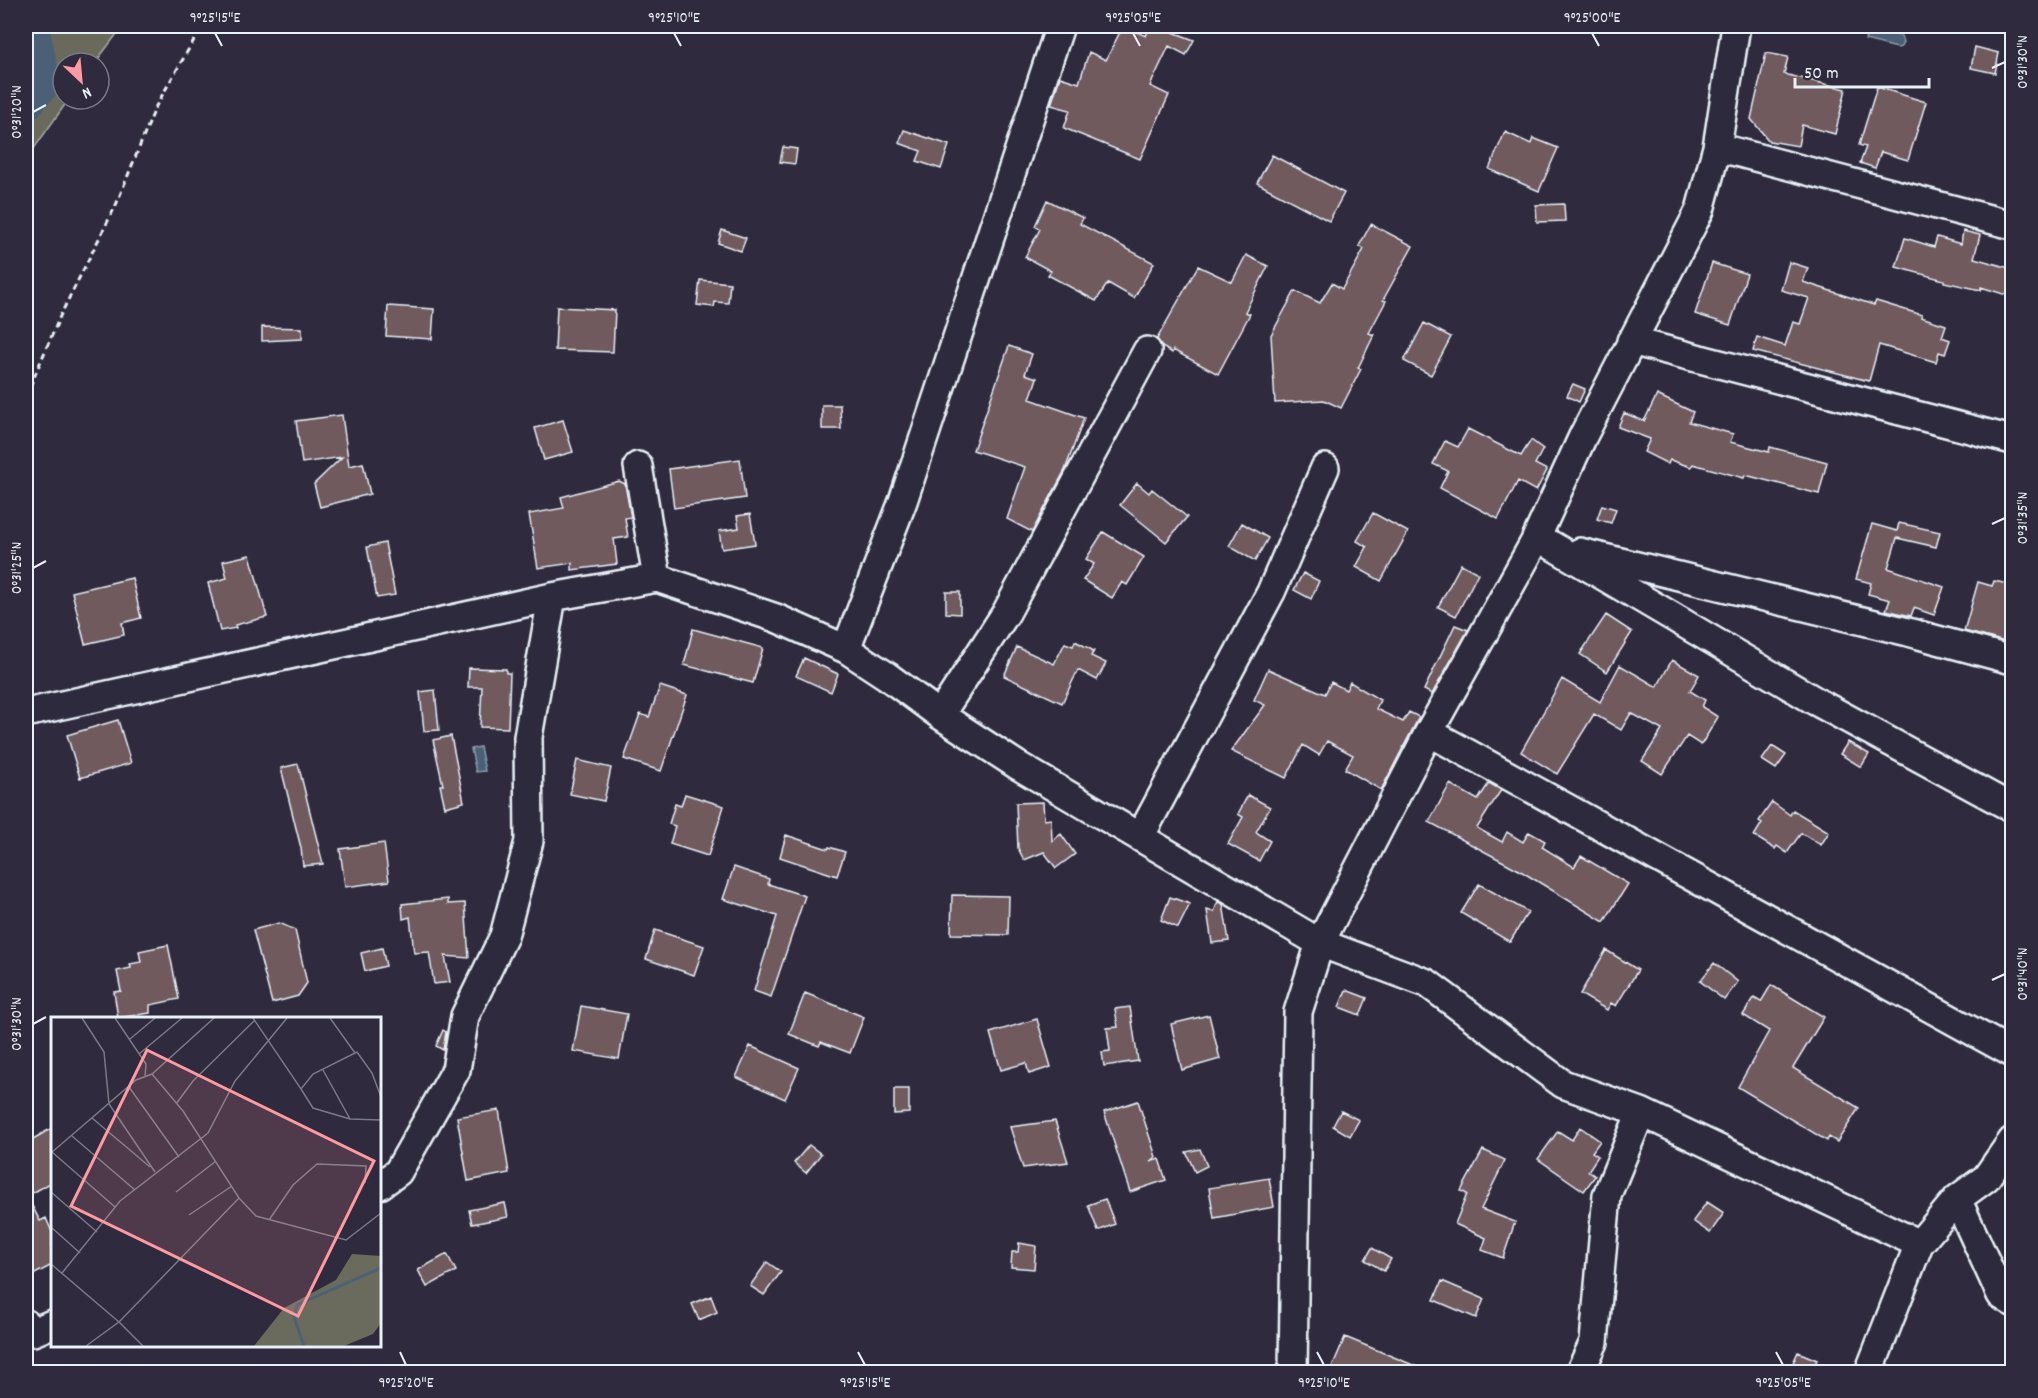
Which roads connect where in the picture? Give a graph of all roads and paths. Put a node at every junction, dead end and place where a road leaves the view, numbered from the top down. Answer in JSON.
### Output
{"nodes":[{"id":1,"x":202,"y":26,"type":"edge"},
{"id":2,"x":1060,"y":26,"type":"edge"},
{"id":3,"x":1736,"y":26,"type":"edge"},
{"id":4,"x":1717,"y":147,"type":"junction"},
{"id":5,"x":2013,"y":225,"type":"edge"},
{"id":6,"x":1631,"y":341,"type":"junction"},
{"id":7,"x":1147,"y":351,"type":"dead end"},
{"id":8,"x":26,"y":396,"type":"edge"},
{"id":9,"x":2013,"y":440,"type":"edge"},
{"id":10,"x":639,"y":466,"type":"dead end"},
{"id":11,"x":1325,"y":468,"type":"dead end"},
{"id":12,"x":1543,"y":544,"type":"junction"},
{"id":13,"x":657,"y":578,"type":"junction"},
{"id":14,"x":552,"y":597,"type":"junction"},
{"id":15,"x":846,"y":650,"type":"junction"},
{"id":16,"x":2013,"y":660,"type":"edge"},
{"id":17,"x":26,"y":713,"type":"edge"},
{"id":18,"x":940,"y":715,"type":"junction"},
{"id":19,"x":1429,"y":732,"type":"junction"},
{"id":20,"x":2013,"y":808,"type":"edge"},
{"id":21,"x":1140,"y":837,"type":"junction"},
{"id":22,"x":1320,"y":943,"type":"junction"},
{"id":23,"x":2013,"y":1053,"type":"edge"},
{"id":24,"x":1641,"y":1112,"type":"junction"},
{"id":25,"x":2013,"y":1141,"type":"edge"},
{"id":26,"x":381,"y":1184,"type":"edge"},
{"id":27,"x":1957,"y":1199,"type":"junction"},
{"id":28,"x":1919,"y":1244,"type":"junction"},
{"id":29,"x":2013,"y":1302,"type":"edge"},
{"id":30,"x":26,"y":1324,"type":"edge"},
{"id":31,"x":51,"y":1324,"type":"edge"},
{"id":32,"x":1293,"y":1372,"type":"edge"},
{"id":33,"x":1580,"y":1372,"type":"edge"},
{"id":34,"x":1869,"y":1372,"type":"edge"}],
"edges":[{"from":1,"to":8,"type":"path"},
{"from":2,"to":15,"type":"street"},
{"from":3,"to":4,"type":"street"},
{"from":4,"to":5,"type":"street"},
{"from":4,"to":6,"type":"street"},
{"from":6,"to":9,"type":"street"},
{"from":6,"to":12,"type":"street"},
{"from":7,"to":18,"type":"street"},
{"from":10,"to":13,"type":"street"},
{"from":11,"to":21,"type":"street"},
{"from":12,"to":16,"type":"street"},
{"from":12,"to":19,"type":"street"},
{"from":12,"to":20,"type":"street"},
{"from":13,"to":14,"type":"street"},
{"from":13,"to":15,"type":"street"},
{"from":14,"to":17,"type":"street"},
{"from":14,"to":26,"type":"street"},
{"from":15,"to":18,"type":"street"},
{"from":18,"to":21,"type":"street"},
{"from":19,"to":22,"type":"street"},
{"from":19,"to":23,"type":"street"},
{"from":21,"to":22,"type":"street"},
{"from":22,"to":24,"type":"street"},
{"from":22,"to":32,"type":"street"},
{"from":24,"to":28,"type":"street"},
{"from":24,"to":33,"type":"street"},
{"from":25,"to":27,"type":"street"},
{"from":27,"to":28,"type":"street"},
{"from":27,"to":29,"type":"street"},
{"from":28,"to":34,"type":"street"},
{"from":30,"to":31,"type":"street"}]}
